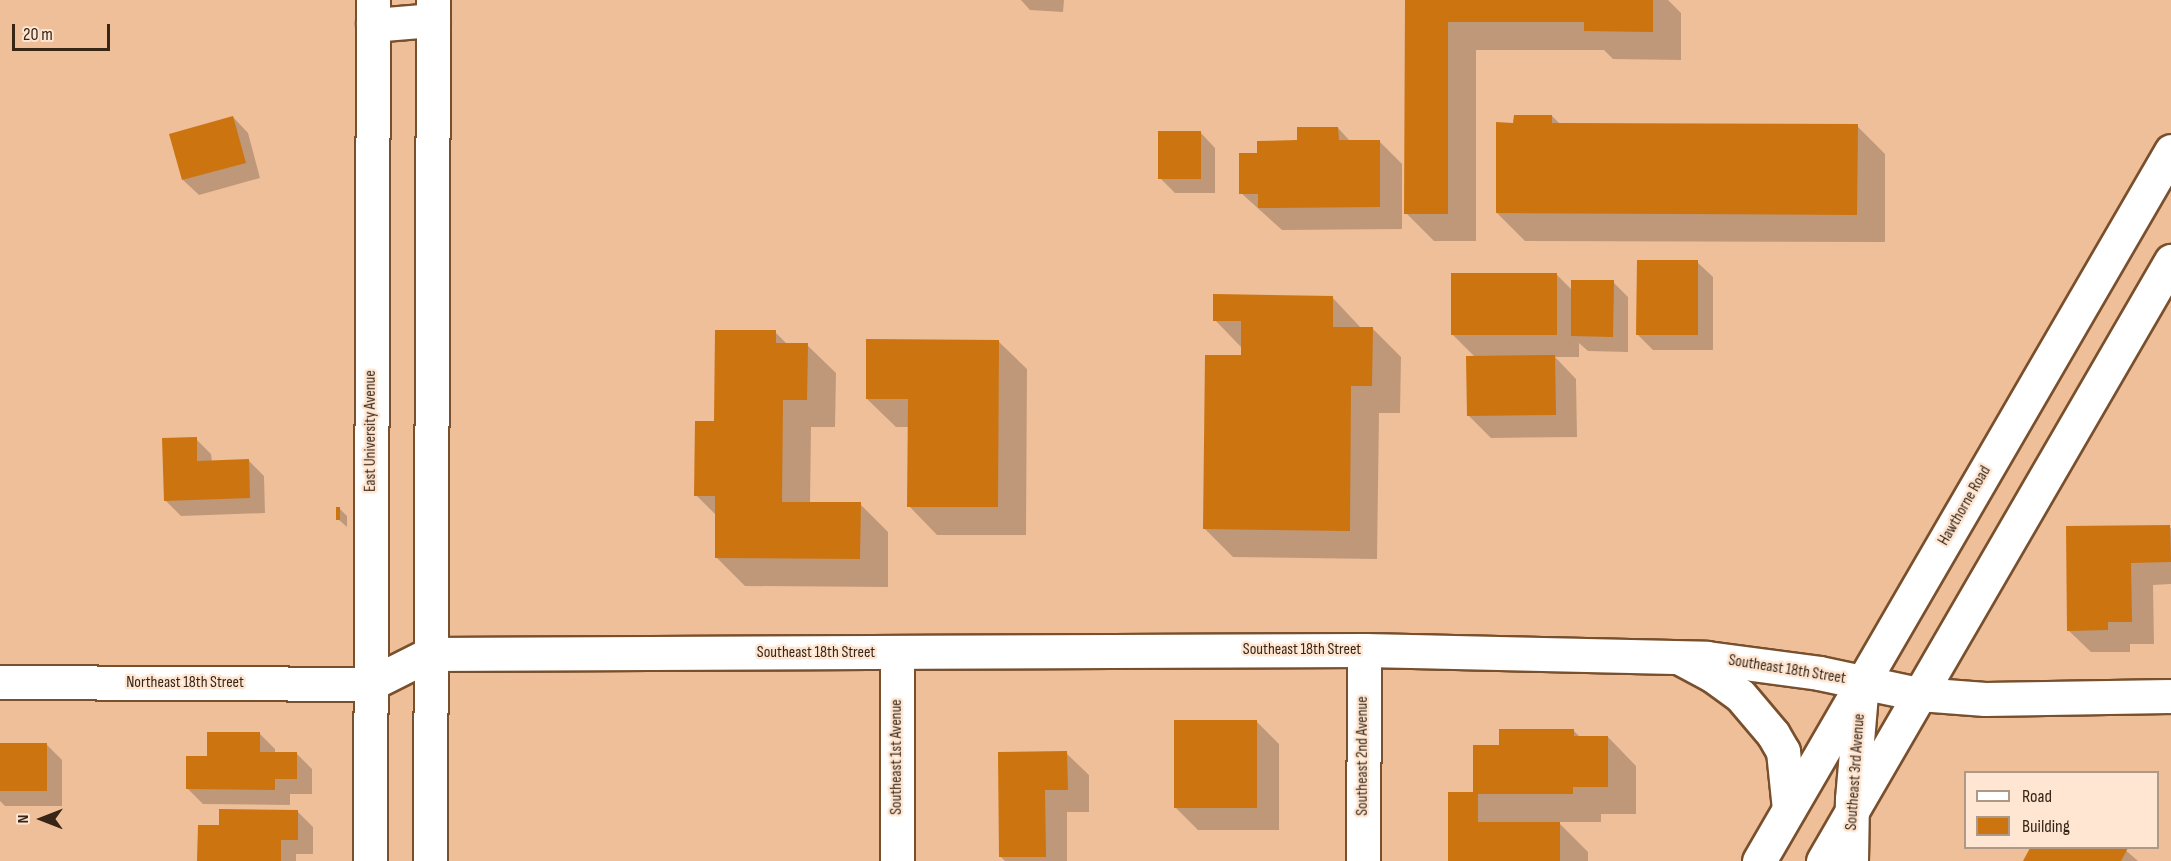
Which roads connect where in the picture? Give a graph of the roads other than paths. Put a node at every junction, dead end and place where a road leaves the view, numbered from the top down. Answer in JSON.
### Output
{"nodes":[{"id":1,"x":433,"y":10,"type":"edge"},
{"id":2,"x":373,"y":13,"type":"edge"},
{"id":3,"x":2171,"y":151,"type":"edge"},
{"id":4,"x":2171,"y":261,"type":"edge"},
{"id":5,"x":1364,"y":650,"type":"junction"},
{"id":6,"x":897,"y":653,"type":"junction"},
{"id":7,"x":430,"y":654,"type":"junction"},
{"id":8,"x":1680,"y":658,"type":"junction"},
{"id":9,"x":0,"y":682,"type":"edge"},
{"id":10,"x":1862,"y":683,"type":"junction"},
{"id":11,"x":370,"y":684,"type":"junction"},
{"id":12,"x":1919,"y":694,"type":"junction"},
{"id":13,"x":2171,"y":696,"type":"edge"},
{"id":14,"x":1789,"y":809,"type":"junction"},
{"id":15,"x":1851,"y":813,"type":"junction"},
{"id":16,"x":370,"y":861,"type":"edge"},
{"id":17,"x":430,"y":861,"type":"edge"},
{"id":18,"x":897,"y":861,"type":"edge"},
{"id":19,"x":1363,"y":861,"type":"edge"},
{"id":20,"x":1759,"y":861,"type":"edge"},
{"id":21,"x":1823,"y":861,"type":"edge"},
{"id":22,"x":1851,"y":861,"type":"edge"}],
"edges":[{"from":1,"to":2,"type":"main road"},
{"from":1,"to":7,"type":"main road"},
{"from":2,"to":11,"type":"main road","name":"East University Avenue"},
{"from":3,"to":10,"type":"main road","name":"Hawthorne Road"},
{"from":4,"to":12,"type":"main road"},
{"from":5,"to":6,"type":"main road","name":"Southeast 18th Street"},
{"from":5,"to":8,"type":"main road","name":"Southeast 18th Street"},
{"from":5,"to":19,"type":"main road","name":"Southeast 2nd Avenue"},
{"from":6,"to":7,"type":"main road","name":"Southeast 18th Street"},
{"from":6,"to":18,"type":"main road","name":"Southeast 1st Avenue"},
{"from":7,"to":11,"type":"main road"},
{"from":7,"to":17,"type":"main road"},
{"from":8,"to":10,"type":"main road","name":"Southeast 18th Street"},
{"from":8,"to":14,"type":"main road"},
{"from":9,"to":11,"type":"main road","name":"Northeast 18th Street"},
{"from":10,"to":12,"type":"main road","name":"Southeast 18th Street"},
{"from":10,"to":14,"type":"main road","name":"Hawthorne Road"},
{"from":10,"to":15,"type":"main road","name":"Southeast 3rd Avenue"},
{"from":11,"to":16,"type":"main road","name":"East University Avenue"},
{"from":12,"to":13,"type":"main road","name":"Southeast 18th Street"},
{"from":12,"to":15,"type":"main road"},
{"from":14,"to":20,"type":"main road","name":"Hawthorne Road"},
{"from":15,"to":21,"type":"main road"},
{"from":15,"to":22,"type":"main road","name":"Southeast 3rd Avenue"}]}
